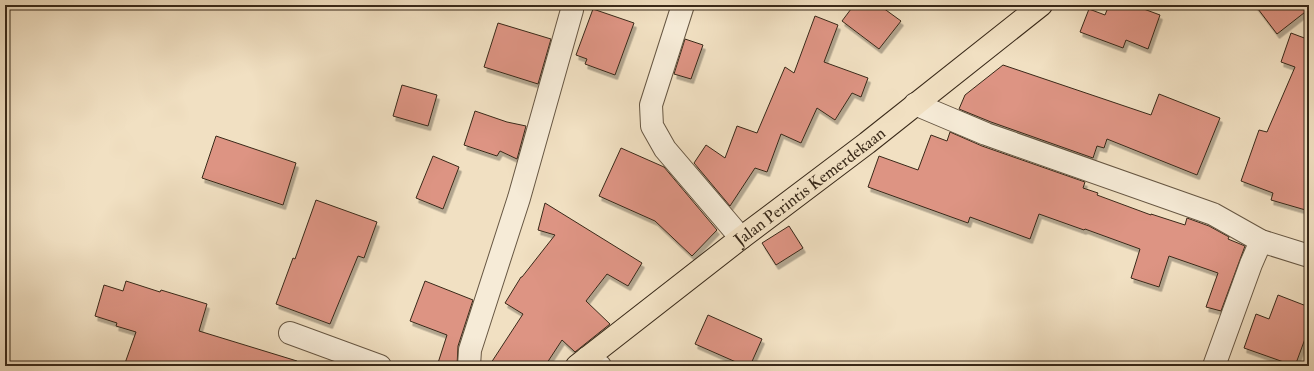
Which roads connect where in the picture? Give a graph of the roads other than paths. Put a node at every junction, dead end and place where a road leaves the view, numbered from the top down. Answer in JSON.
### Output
{"nodes":[{"id":1,"x":683,"y":5,"type":"edge"},
{"id":2,"x":1041,"y":5,"type":"edge"},
{"id":3,"x":572,"y":10,"type":"dead end"},
{"id":4,"x":915,"y":104,"type":"junction"},
{"id":5,"x":741,"y":238,"type":"junction"},
{"id":6,"x":1261,"y":241,"type":"junction"},
{"id":7,"x":1309,"y":256,"type":"edge"},
{"id":8,"x":290,"y":333,"type":"dead end"},
{"id":9,"x":588,"y":363,"type":"edge"},
{"id":10,"x":380,"y":366,"type":"edge"},
{"id":11,"x":469,"y":366,"type":"edge"},
{"id":12,"x":1214,"y":366,"type":"edge"}],
"edges":[{"from":1,"to":5,"type":"street"},
{"from":2,"to":4,"type":"main road","name":"Jalan Perintis Kemerdekaan"},
{"from":3,"to":11,"type":"street"},
{"from":4,"to":5,"type":"main road","name":"Jalan Perintis Kemerdekaan"},
{"from":4,"to":6,"type":"street"},
{"from":5,"to":9,"type":"main road","name":"Jalan Perintis Kemerdekaan"},
{"from":6,"to":7,"type":"street"},
{"from":6,"to":12,"type":"street"},
{"from":8,"to":10,"type":"street"}]}
